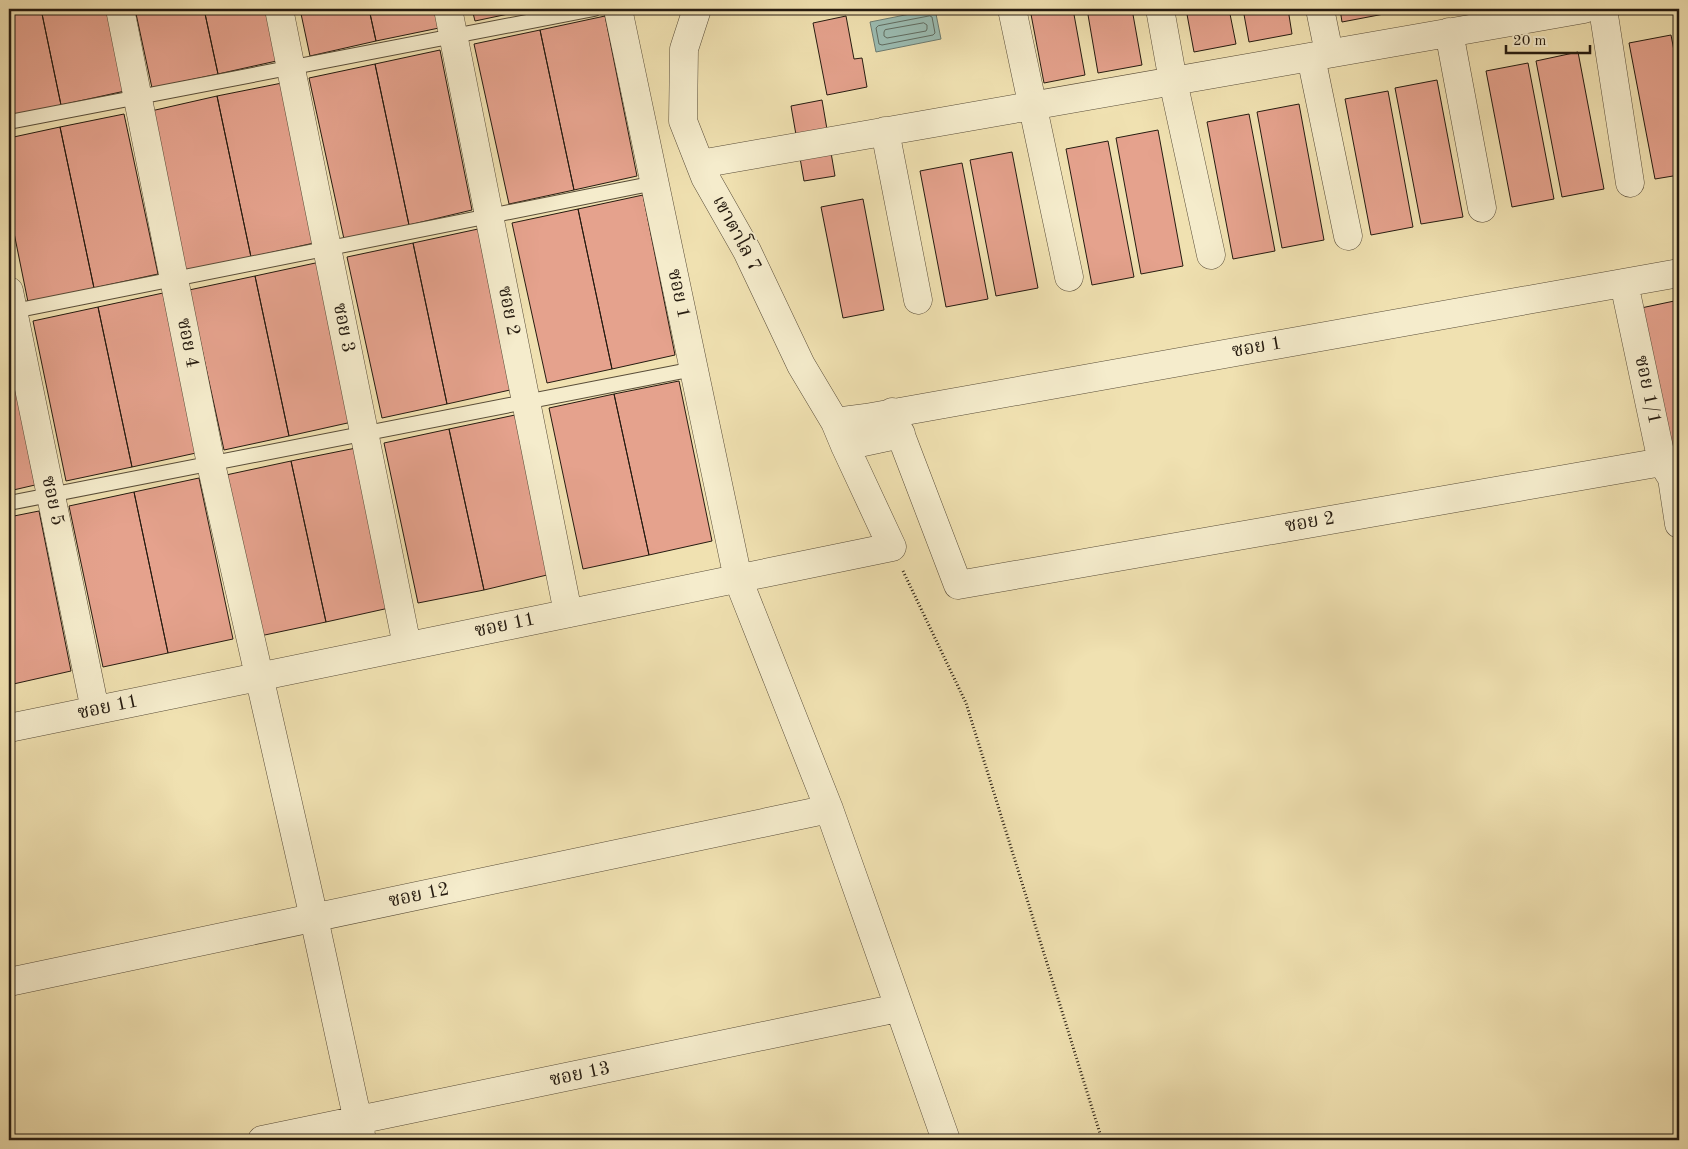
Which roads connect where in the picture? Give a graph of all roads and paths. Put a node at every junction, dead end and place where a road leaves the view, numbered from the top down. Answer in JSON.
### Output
{"nodes":[{"id":1,"x":120,"y":9,"type":"edge"},
{"id":2,"x":279,"y":9,"type":"edge"},
{"id":3,"x":448,"y":9,"type":"edge"},
{"id":4,"x":594,"y":9,"type":"edge"},
{"id":5,"x":618,"y":9,"type":"edge"},
{"id":6,"x":697,"y":9,"type":"edge"},
{"id":7,"x":1012,"y":9,"type":"edge"},
{"id":8,"x":1160,"y":9,"type":"edge"},
{"id":9,"x":1320,"y":9,"type":"edge"},
{"id":10,"x":1584,"y":9,"type":"edge"},
{"id":11,"x":1603,"y":9,"type":"edge"},
{"id":12,"x":1461,"y":23,"type":"edge"},
{"id":13,"x":453,"y":36,"type":"junction"},
{"id":14,"x":1320,"y":55,"type":"junction"},
{"id":15,"x":291,"y":67,"type":"junction"},
{"id":16,"x":1173,"y":81,"type":"junction"},
{"id":17,"x":137,"y":97,"type":"junction"},
{"id":18,"x":1032,"y":105,"type":"junction"},
{"id":19,"x":9,"y":122,"type":"edge"},
{"id":20,"x":886,"y":131,"type":"junction"},
{"id":21,"x":700,"y":164,"type":"junction"},
{"id":22,"x":655,"y":183,"type":"junction"},
{"id":23,"x":1630,"y":183,"type":"dead end"},
{"id":24,"x":1482,"y":208,"type":"dead end"},
{"id":25,"x":489,"y":216,"type":"junction"},
{"id":26,"x":1348,"y":236,"type":"dead end"},
{"id":27,"x":327,"y":248,"type":"junction"},
{"id":28,"x":1210,"y":255,"type":"dead end"},
{"id":29,"x":1679,"y":273,"type":"edge"},
{"id":30,"x":1069,"y":277,"type":"dead end"},
{"id":31,"x":174,"y":279,"type":"junction"},
{"id":32,"x":1624,"y":283,"type":"junction"},
{"id":33,"x":918,"y":300,"type":"dead end"},
{"id":34,"x":10,"y":305,"type":"edge"},
{"id":35,"x":694,"y":369,"type":"junction"},
{"id":36,"x":526,"y":402,"type":"junction"},
{"id":37,"x":835,"y":422,"type":"junction"},
{"id":38,"x":896,"y":423,"type":"junction"},
{"id":39,"x":364,"y":433,"type":"junction"},
{"id":40,"x":845,"y":446,"type":"junction"},
{"id":41,"x":211,"y":464,"type":"junction"},
{"id":42,"x":1671,"y":472,"type":"edge"},
{"id":43,"x":50,"y":494,"type":"junction"},
{"id":44,"x":9,"y":502,"type":"edge"},
{"id":45,"x":1679,"y":524,"type":"edge"},
{"id":46,"x":892,"y":547,"type":"junction"},
{"id":47,"x":738,"y":579,"type":"junction"},
{"id":48,"x":568,"y":614,"type":"junction"},
{"id":49,"x":407,"y":646,"type":"junction"},
{"id":50,"x":259,"y":677,"type":"junction"},
{"id":51,"x":95,"y":710,"type":"junction"},
{"id":52,"x":9,"y":728,"type":"edge"},
{"id":53,"x":829,"y":809,"type":"junction"},
{"id":54,"x":314,"y":918,"type":"junction"},
{"id":55,"x":9,"y":982,"type":"edge"},
{"id":56,"x":898,"y":1008,"type":"junction"},
{"id":57,"x":359,"y":1131,"type":"edge"},
{"id":58,"x":262,"y":1140,"type":"edge"},
{"id":59,"x":946,"y":1140,"type":"edge"},
{"id":60,"x":1102,"y":1140,"type":"edge"}],
"edges":[{"from":1,"to":17,"type":"street","name":"ซอย 4"},
{"from":2,"to":15,"type":"street","name":"ซอย 3"},
{"from":3,"to":13,"type":"street","name":"ซอย 2"},
{"from":4,"to":13,"type":"lane"},
{"from":5,"to":22,"type":"street","name":"ซอย 1"},
{"from":6,"to":21,"type":"street","name":"เขาตาโล 7"},
{"from":7,"to":18,"type":"street"},
{"from":8,"to":16,"type":"street"},
{"from":9,"to":14,"type":"street"},
{"from":10,"to":12,"type":"street"},
{"from":11,"to":23,"type":"street"},
{"from":12,"to":14,"type":"street"},
{"from":12,"to":24,"type":"street"},
{"from":13,"to":15,"type":"lane"},
{"from":13,"to":25,"type":"street","name":"ซอย 2"},
{"from":14,"to":16,"type":"street"},
{"from":14,"to":26,"type":"street"},
{"from":15,"to":17,"type":"lane"},
{"from":15,"to":27,"type":"street","name":"ซอย 3"},
{"from":16,"to":18,"type":"street"},
{"from":16,"to":28,"type":"street"},
{"from":17,"to":19,"type":"lane"},
{"from":17,"to":31,"type":"street","name":"ซอย 4"},
{"from":18,"to":20,"type":"street"},
{"from":18,"to":30,"type":"street"},
{"from":20,"to":21,"type":"street"},
{"from":20,"to":33,"type":"street"},
{"from":21,"to":37,"type":"street","name":"เขาตาโล 7"},
{"from":22,"to":25,"type":"lane"},
{"from":22,"to":35,"type":"street","name":"ซอย 1"},
{"from":25,"to":27,"type":"lane"},
{"from":25,"to":36,"type":"street","name":"ซอย 2"},
{"from":27,"to":31,"type":"lane"},
{"from":27,"to":39,"type":"street","name":"ซอย 3"},
{"from":29,"to":32,"type":"street","name":"ซอย 1"},
{"from":31,"to":34,"type":"lane"},
{"from":31,"to":41,"type":"street","name":"ซอย 4"},
{"from":32,"to":38,"type":"street","name":"ซอย 1"},
{"from":32,"to":42,"type":"street","name":"ซอย 1/1"},
{"from":34,"to":43,"type":"street","name":"ซอย 5"},
{"from":35,"to":36,"type":"lane"},
{"from":35,"to":47,"type":"street","name":"ซอย 1"},
{"from":36,"to":39,"type":"lane"},
{"from":36,"to":48,"type":"street","name":"ซอย 2"},
{"from":37,"to":38,"type":"street","name":"ซอย 1"},
{"from":37,"to":40,"type":"street","name":"เขาตาโล 7"},
{"from":38,"to":40,"type":"street","name":"ซอย 1"},
{"from":38,"to":42,"type":"street","name":"ซอย 2"},
{"from":39,"to":41,"type":"lane"},
{"from":39,"to":49,"type":"street","name":"ซอย 3"},
{"from":40,"to":46,"type":"street"},
{"from":41,"to":43,"type":"lane"},
{"from":41,"to":50,"type":"street","name":"ซอย 4"},
{"from":42,"to":45,"type":"street","name":"ซอย 1/1"},
{"from":43,"to":44,"type":"lane"},
{"from":43,"to":51,"type":"street","name":"ซอย 5"},
{"from":46,"to":47,"type":"street","name":"ซอย 11"},
{"from":46,"to":60,"type":"path"},
{"from":47,"to":48,"type":"street","name":"ซอย 11"},
{"from":47,"to":53,"type":"street","name":"ซอย 1"},
{"from":48,"to":49,"type":"street","name":"ซอย 11"},
{"from":49,"to":50,"type":"street","name":"ซอย 11"},
{"from":50,"to":51,"type":"street","name":"ซอย 11"},
{"from":50,"to":54,"type":"street","name":"ซอย 4"},
{"from":51,"to":52,"type":"street","name":"ซอย 11"},
{"from":53,"to":54,"type":"street","name":"ซอย 12"},
{"from":53,"to":56,"type":"street","name":"ซอย 1"},
{"from":54,"to":55,"type":"street","name":"ซอย 12"},
{"from":54,"to":57,"type":"street","name":"ซอย 4"},
{"from":56,"to":57,"type":"street","name":"ซอย 13"},
{"from":56,"to":59,"type":"street","name":"ซอย 1"},
{"from":57,"to":58,"type":"street","name":"ซอย 13"}]}
